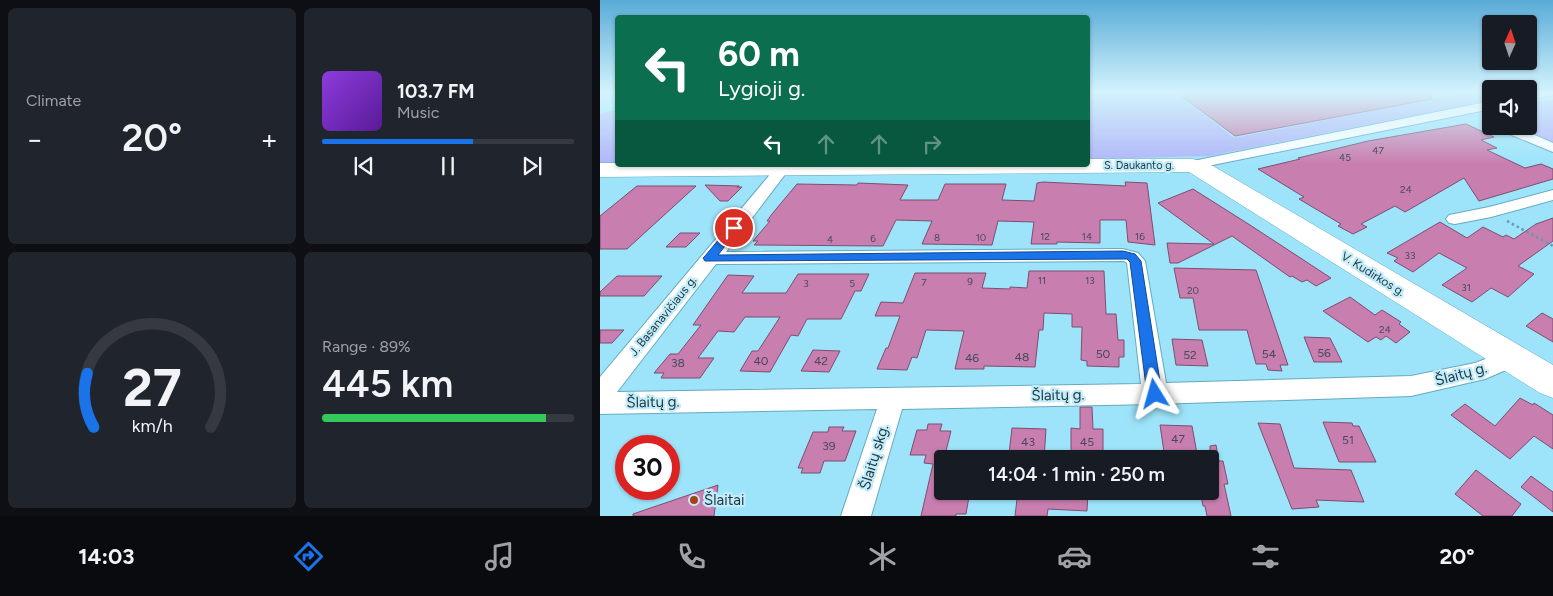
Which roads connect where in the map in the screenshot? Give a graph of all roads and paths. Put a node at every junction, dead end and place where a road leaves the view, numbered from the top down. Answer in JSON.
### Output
{"nodes":[{"id":1,"x":1439,"y":116,"type":"edge"},
{"id":2,"x":1477,"y":116,"type":"edge"},
{"id":3,"x":1482,"y":118,"type":"dead end"},
{"id":4,"x":1523,"y":135,"type":"edge"},
{"id":5,"x":1553,"y":148,"type":"edge"},
{"id":6,"x":1193,"y":165,"type":"junction"},
{"id":7,"x":1090,"y":166,"type":"edge"},
{"id":8,"x":920,"y":167,"type":"edge"},
{"id":9,"x":783,"y":168,"type":"junction"},
{"id":10,"x":600,"y":170,"type":"edge"},
{"id":11,"x":1553,"y":195,"type":"edge"},
{"id":12,"x":1491,"y":212,"type":"junction"},
{"id":13,"x":1455,"y":219,"type":"dead end"},
{"id":14,"x":1553,"y":246,"type":"edge"},
{"id":15,"x":709,"y":258,"type":"junction"},
{"id":16,"x":1512,"y":358,"type":"junction"},
{"id":17,"x":1553,"y":383,"type":"edge"},
{"id":18,"x":1155,"y":394,"type":"junction"},
{"id":19,"x":600,"y":395,"type":"edge"},
{"id":20,"x":893,"y":398,"type":"junction"},
{"id":21,"x":600,"y":403,"type":"edge"},
{"id":22,"x":856,"y":516,"type":"edge"}],
"edges":[{"from":1,"to":6,"type":"street","name":"S. Daukanto g."},
{"from":2,"to":3,"type":"street"},
{"from":4,"to":5,"type":"street"},
{"from":6,"to":7,"type":"street","name":"S. Daukanto g."},
{"from":6,"to":16,"type":"street","name":"V. Kudirkos g."},
{"from":8,"to":9,"type":"street","name":"S. Daukanto g."},
{"from":9,"to":10,"type":"street","name":"S. Daukanto g."},
{"from":9,"to":15,"type":"street","name":"J. Basanavičiaus g."},
{"from":11,"to":12,"type":"street"},
{"from":12,"to":13,"type":"street"},
{"from":12,"to":14,"type":"path"},
{"from":15,"to":18,"type":"street"},
{"from":15,"to":19,"type":"street","name":"J. Basanavičiaus g."},
{"from":16,"to":17,"type":"street","name":"V. Kudirkos g."},
{"from":16,"to":18,"type":"street","name":"Šlaitų g."},
{"from":18,"to":20,"type":"street","name":"Šlaitų g."},
{"from":20,"to":21,"type":"street","name":"Šlaitų g."},
{"from":20,"to":22,"type":"street","name":"Šlaitų skg."}]}
